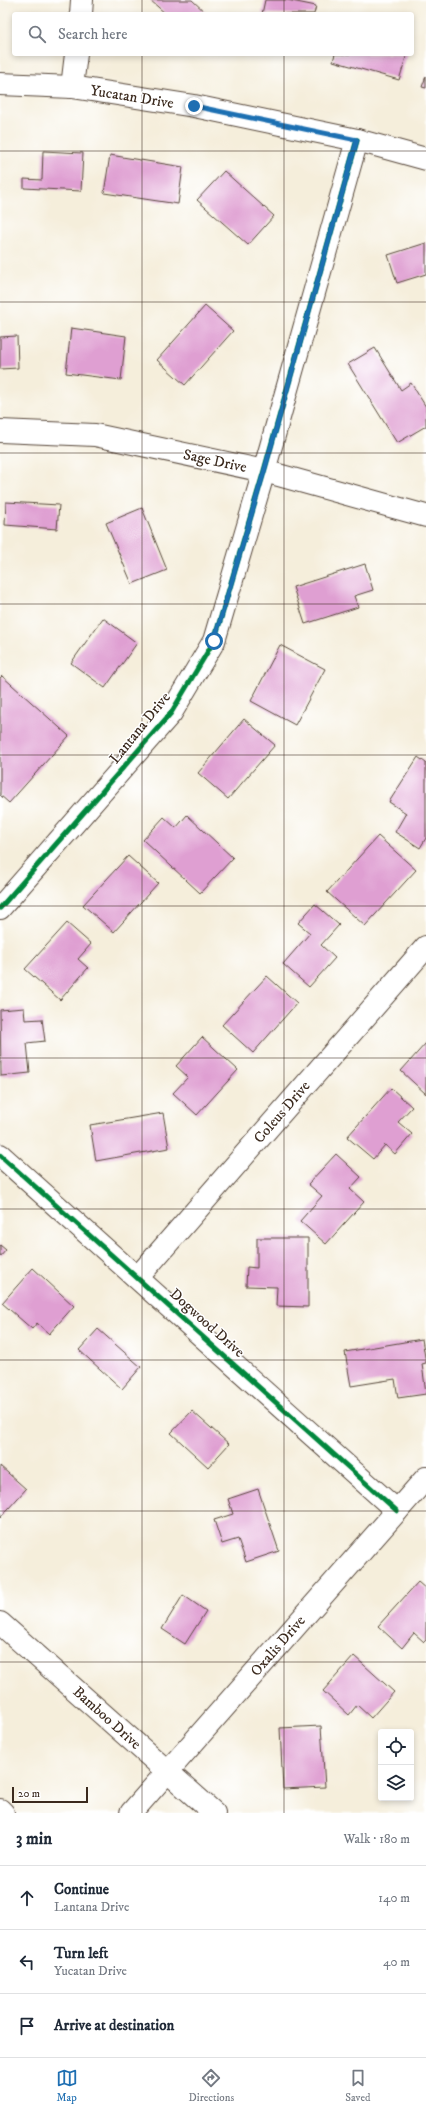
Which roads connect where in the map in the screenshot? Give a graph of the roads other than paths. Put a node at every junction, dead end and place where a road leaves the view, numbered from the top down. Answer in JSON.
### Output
{"nodes":[{"id":1,"x":82,"y":0,"type":"edge"},
{"id":2,"x":80,"y":12,"type":"edge"},
{"id":3,"x":76,"y":56,"type":"edge"},
{"id":4,"x":0,"y":84,"type":"edge"},
{"id":5,"x":72,"y":87,"type":"junction"},
{"id":6,"x":357,"y":140,"type":"junction"},
{"id":7,"x":426,"y":159,"type":"edge"},
{"id":8,"x":0,"y":431,"type":"edge"},
{"id":9,"x":264,"y":472,"type":"junction"},
{"id":10,"x":426,"y":516,"type":"edge"},
{"id":11,"x":0,"y":908,"type":"edge"},
{"id":12,"x":426,"y":947,"type":"edge"},
{"id":13,"x":0,"y":1155,"type":"edge"},
{"id":14,"x":138,"y":1277,"type":"junction"},
{"id":15,"x":426,"y":1478,"type":"edge"},
{"id":16,"x":397,"y":1511,"type":"junction"},
{"id":17,"x":0,"y":1623,"type":"edge"},
{"id":18,"x":168,"y":1771,"type":"junction"},
{"id":19,"x":0,"y":1810,"type":"edge"},
{"id":20,"x":3,"y":1813,"type":"edge"},
{"id":21,"x":131,"y":1813,"type":"edge"},
{"id":22,"x":214,"y":1813,"type":"edge"}],
"edges":[{"from":1,"to":2,"type":"main road"},
{"from":3,"to":5,"type":"main road"},
{"from":4,"to":5,"type":"main road","name":"Yucatan Drive"},
{"from":5,"to":6,"type":"main road","name":"Yucatan Drive"},
{"from":6,"to":7,"type":"main road","name":"Yucatan Drive"},
{"from":6,"to":9,"type":"main road","name":"Lantana Drive"},
{"from":8,"to":9,"type":"main road","name":"Sage Drive"},
{"from":9,"to":10,"type":"main road","name":"Sage Drive"},
{"from":9,"to":11,"type":"main road","name":"Lantana Drive"},
{"from":12,"to":14,"type":"main road","name":"Coleus Drive"},
{"from":13,"to":14,"type":"main road","name":"Dogwood Drive"},
{"from":14,"to":16,"type":"main road","name":"Dogwood Drive"},
{"from":15,"to":16,"type":"main road","name":"Oxalis Drive"},
{"from":16,"to":18,"type":"main road","name":"Oxalis Drive"},
{"from":17,"to":18,"type":"main road","name":"Bamboo Drive"},
{"from":18,"to":21,"type":"main road","name":"Oxalis Drive"},
{"from":18,"to":22,"type":"main road","name":"Bamboo Drive"},
{"from":19,"to":20,"type":"main road"}]}
